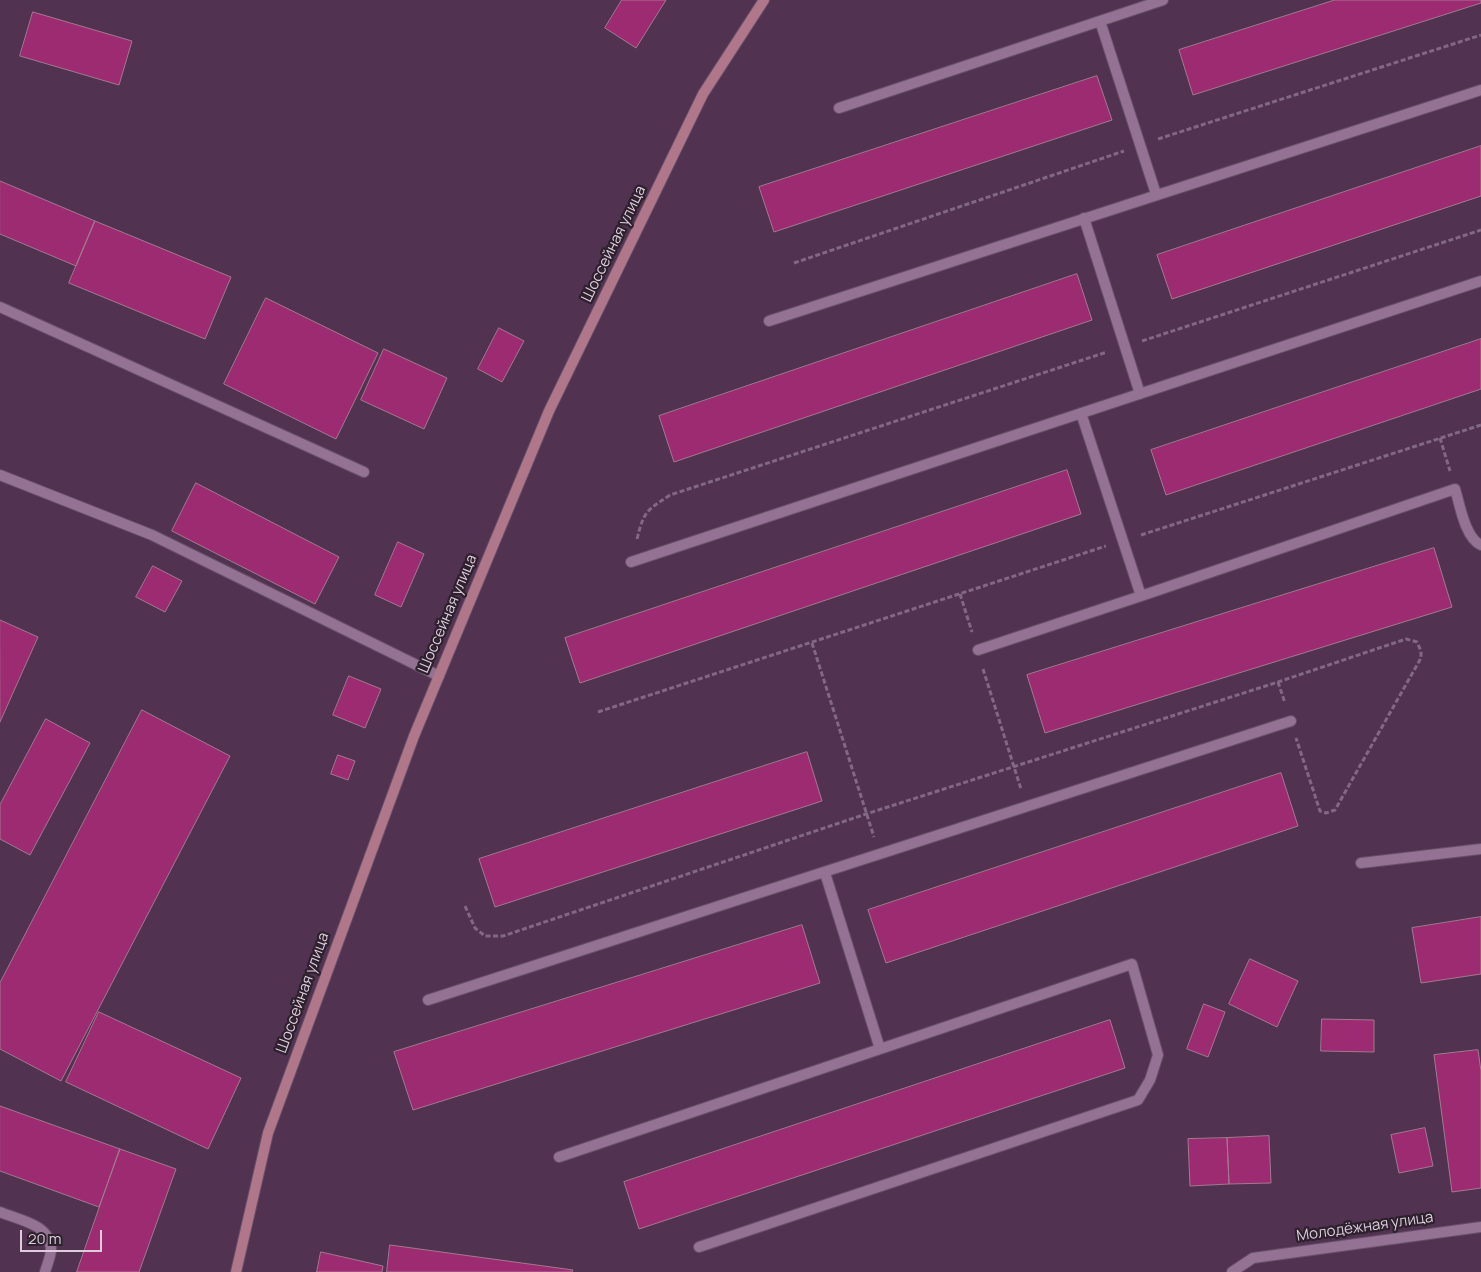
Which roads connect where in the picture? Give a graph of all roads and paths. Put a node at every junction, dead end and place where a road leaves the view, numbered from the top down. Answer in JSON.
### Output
{"nodes":[{"id":1,"x":764,"y":0,"type":"edge"},
{"id":2,"x":1163,"y":0,"type":"edge"},
{"id":3,"x":1100,"y":21,"type":"junction"},
{"id":4,"x":1481,"y":90,"type":"edge"},
{"id":5,"x":839,"y":108,"type":"dead end"},
{"id":6,"x":1156,"y":194,"type":"junction"},
{"id":7,"x":1084,"y":218,"type":"junction"},
{"id":8,"x":1481,"y":230,"type":"edge"},
{"id":9,"x":1481,"y":281,"type":"edge"},
{"id":10,"x":0,"y":307,"type":"edge"},
{"id":11,"x":769,"y":321,"type":"dead end"},
{"id":12,"x":1125,"y":346,"type":"junction"},
{"id":13,"x":1140,"y":394,"type":"junction"},
{"id":14,"x":1080,"y":413,"type":"junction"},
{"id":15,"x":1481,"y":425,"type":"edge"},
{"id":16,"x":1440,"y":438,"type":"junction"},
{"id":17,"x":364,"y":472,"type":"dead end"},
{"id":18,"x":0,"y":475,"type":"edge"},
{"id":19,"x":1455,"y":489,"type":"junction"},
{"id":20,"x":1123,"y":541,"type":"junction"},
{"id":21,"x":1481,"y":545,"type":"edge"},
{"id":22,"x":631,"y":562,"type":"joint"},
{"id":23,"x":960,"y":594,"type":"junction"},
{"id":24,"x":1141,"y":596,"type":"junction"},
{"id":25,"x":812,"y":642,"type":"junction"},
{"id":26,"x":978,"y":650,"type":"junction"},
{"id":27,"x":439,"y":676,"type":"junction"},
{"id":28,"x":1278,"y":682,"type":"junction"},
{"id":29,"x":598,"y":712,"type":"dead end"},
{"id":30,"x":1291,"y":721,"type":"junction"},
{"id":31,"x":1014,"y":766,"type":"junction"},
{"id":32,"x":1027,"y":807,"type":"junction"},
{"id":33,"x":866,"y":814,"type":"junction"},
{"id":34,"x":1481,"y":849,"type":"edge"},
{"id":35,"x":879,"y":855,"type":"junction"},
{"id":36,"x":1361,"y":863,"type":"dead end"},
{"id":37,"x":825,"y":873,"type":"junction"},
{"id":38,"x":465,"y":906,"type":"dead end"},
{"id":39,"x":428,"y":1000,"type":"dead end"},
{"id":40,"x":880,"y":1049,"type":"junction"},
{"id":41,"x":558,"y":1156,"type":"dead end"},
{"id":42,"x":0,"y":1212,"type":"edge"},
{"id":43,"x":1481,"y":1227,"type":"edge"},
{"id":44,"x":699,"y":1246,"type":"dead end"},
{"id":45,"x":45,"y":1272,"type":"edge"},
{"id":46,"x":236,"y":1272,"type":"edge"},
{"id":47,"x":1232,"y":1272,"type":"edge"}],
"edges":[{"from":1,"to":27,"type":"main road","name":"Шоссейная улица"},
{"from":2,"to":3,"type":"street"},
{"from":3,"to":5,"type":"street"},
{"from":3,"to":6,"type":"street"},
{"from":4,"to":6,"type":"street"},
{"from":6,"to":7,"type":"street"},
{"from":7,"to":11,"type":"street"},
{"from":7,"to":12,"type":"street"},
{"from":8,"to":12,"type":"path"},
{"from":9,"to":13,"type":"street"},
{"from":10,"to":17,"type":"street"},
{"from":12,"to":13,"type":"street"},
{"from":12,"to":22,"type":"path"},
{"from":13,"to":14,"type":"street"},
{"from":14,"to":20,"type":"street"},
{"from":14,"to":22,"type":"street"},
{"from":15,"to":16,"type":"path"},
{"from":16,"to":19,"type":"path"},
{"from":16,"to":20,"type":"path"},
{"from":18,"to":27,"type":"street"},
{"from":19,"to":21,"type":"street"},
{"from":19,"to":24,"type":"street"},
{"from":20,"to":23,"type":"path"},
{"from":20,"to":24,"type":"street"},
{"from":23,"to":25,"type":"path"},
{"from":23,"to":26,"type":"path"},
{"from":24,"to":26,"type":"street"},
{"from":25,"to":29,"type":"path"},
{"from":25,"to":33,"type":"path"},
{"from":26,"to":31,"type":"path"},
{"from":27,"to":46,"type":"main road","name":"Шоссейная улица"},
{"from":28,"to":30,"type":"path"},
{"from":28,"to":30,"type":"path"},
{"from":28,"to":31,"type":"path"},
{"from":30,"to":32,"type":"street"},
{"from":31,"to":32,"type":"path"},
{"from":31,"to":33,"type":"path"},
{"from":32,"to":35,"type":"street"},
{"from":33,"to":35,"type":"path"},
{"from":33,"to":38,"type":"path"},
{"from":34,"to":36,"type":"street"},
{"from":35,"to":37,"type":"street"},
{"from":37,"to":39,"type":"street"},
{"from":37,"to":40,"type":"street"},
{"from":40,"to":41,"type":"street"},
{"from":40,"to":44,"type":"street"},
{"from":42,"to":45,"type":"street"},
{"from":43,"to":47,"type":"street","name":"Молодёжная улица"}]}
